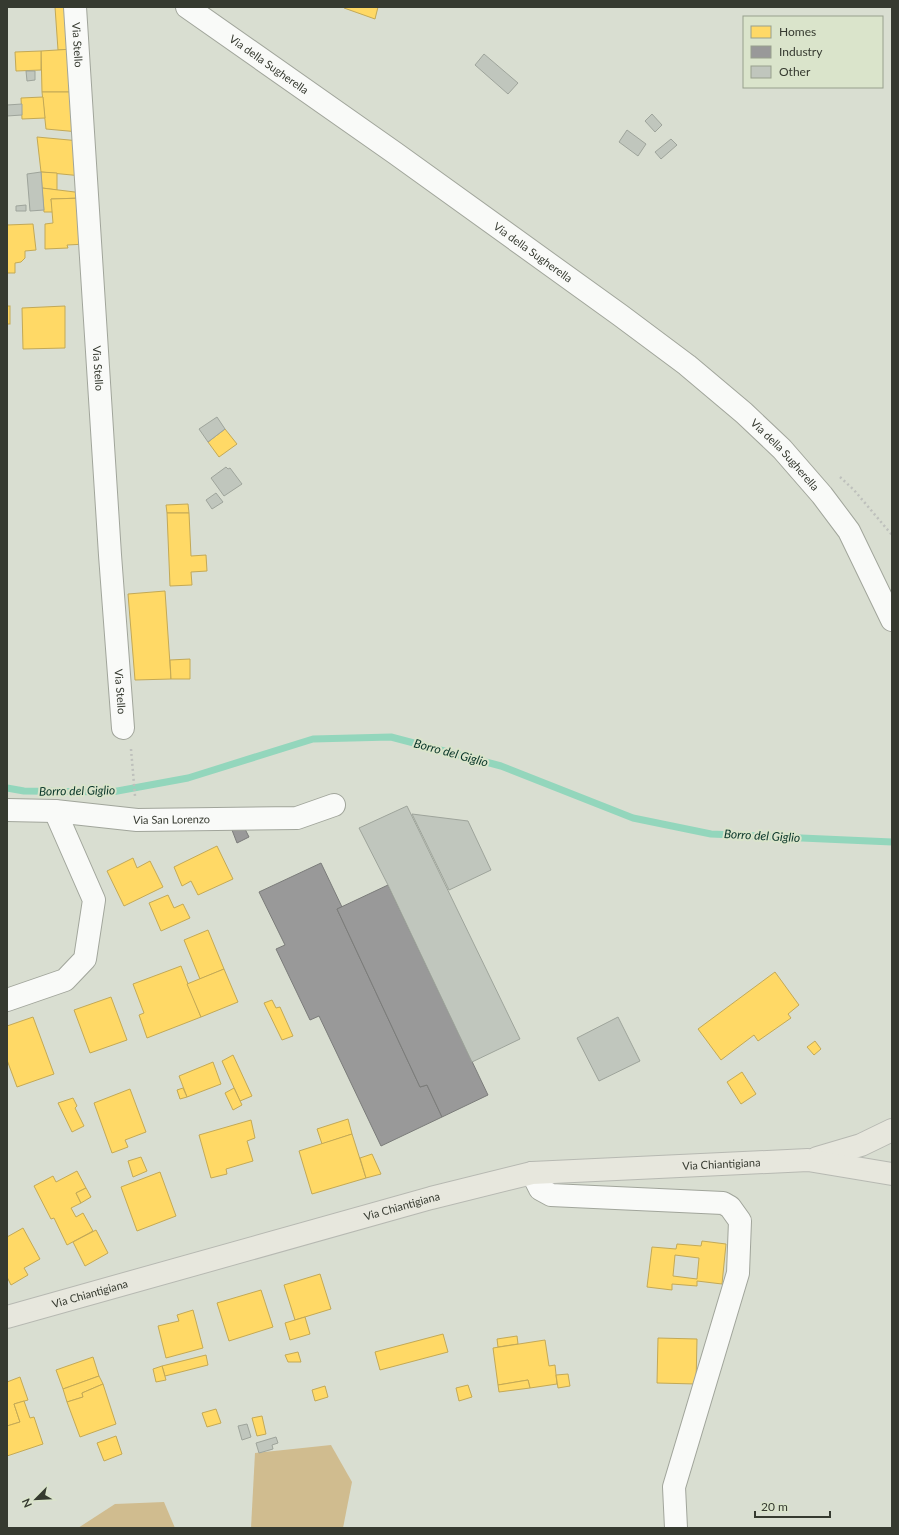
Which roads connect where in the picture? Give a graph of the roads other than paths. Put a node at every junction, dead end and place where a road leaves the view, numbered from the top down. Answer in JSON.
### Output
{"nodes":[{"id":1,"x":75,"y":7,"type":"edge"},
{"id":2,"x":187,"y":7,"type":"edge"},
{"id":3,"x":892,"y":620,"type":"edge"},
{"id":4,"x":123,"y":728,"type":"road end"},
{"id":5,"x":334,"y":805,"type":"dead end"},
{"id":6,"x":7,"y":810,"type":"edge"},
{"id":7,"x":55,"y":812,"type":"junction"},
{"id":8,"x":7,"y":1000,"type":"edge"},
{"id":9,"x":892,"y":1130,"type":"edge"},
{"id":10,"x":808,"y":1160,"type":"junction"},
{"id":11,"x":532,"y":1173,"type":"junction"},
{"id":12,"x":892,"y":1174,"type":"edge"},
{"id":13,"x":7,"y":1318,"type":"edge"},
{"id":14,"x":676,"y":1528,"type":"edge"}],
"edges":[{"from":1,"to":4,"type":"street","name":"Via Stello"},
{"from":2,"to":3,"type":"street","name":"Via della Sugherella"},
{"from":5,"to":7,"type":"street","name":"Via San Lorenzo"},
{"from":6,"to":7,"type":"street","name":"Via San Lorenzo"},
{"from":7,"to":8,"type":"street"},
{"from":9,"to":10,"type":"main road","name":"Via Chiantigiana"},
{"from":10,"to":11,"type":"main road","name":"Via Chiantigiana"},
{"from":10,"to":12,"type":"main road","name":"Via Chiantigiana"},
{"from":11,"to":13,"type":"main road","name":"Via Chiantigiana"},
{"from":11,"to":14,"type":"street"}]}
